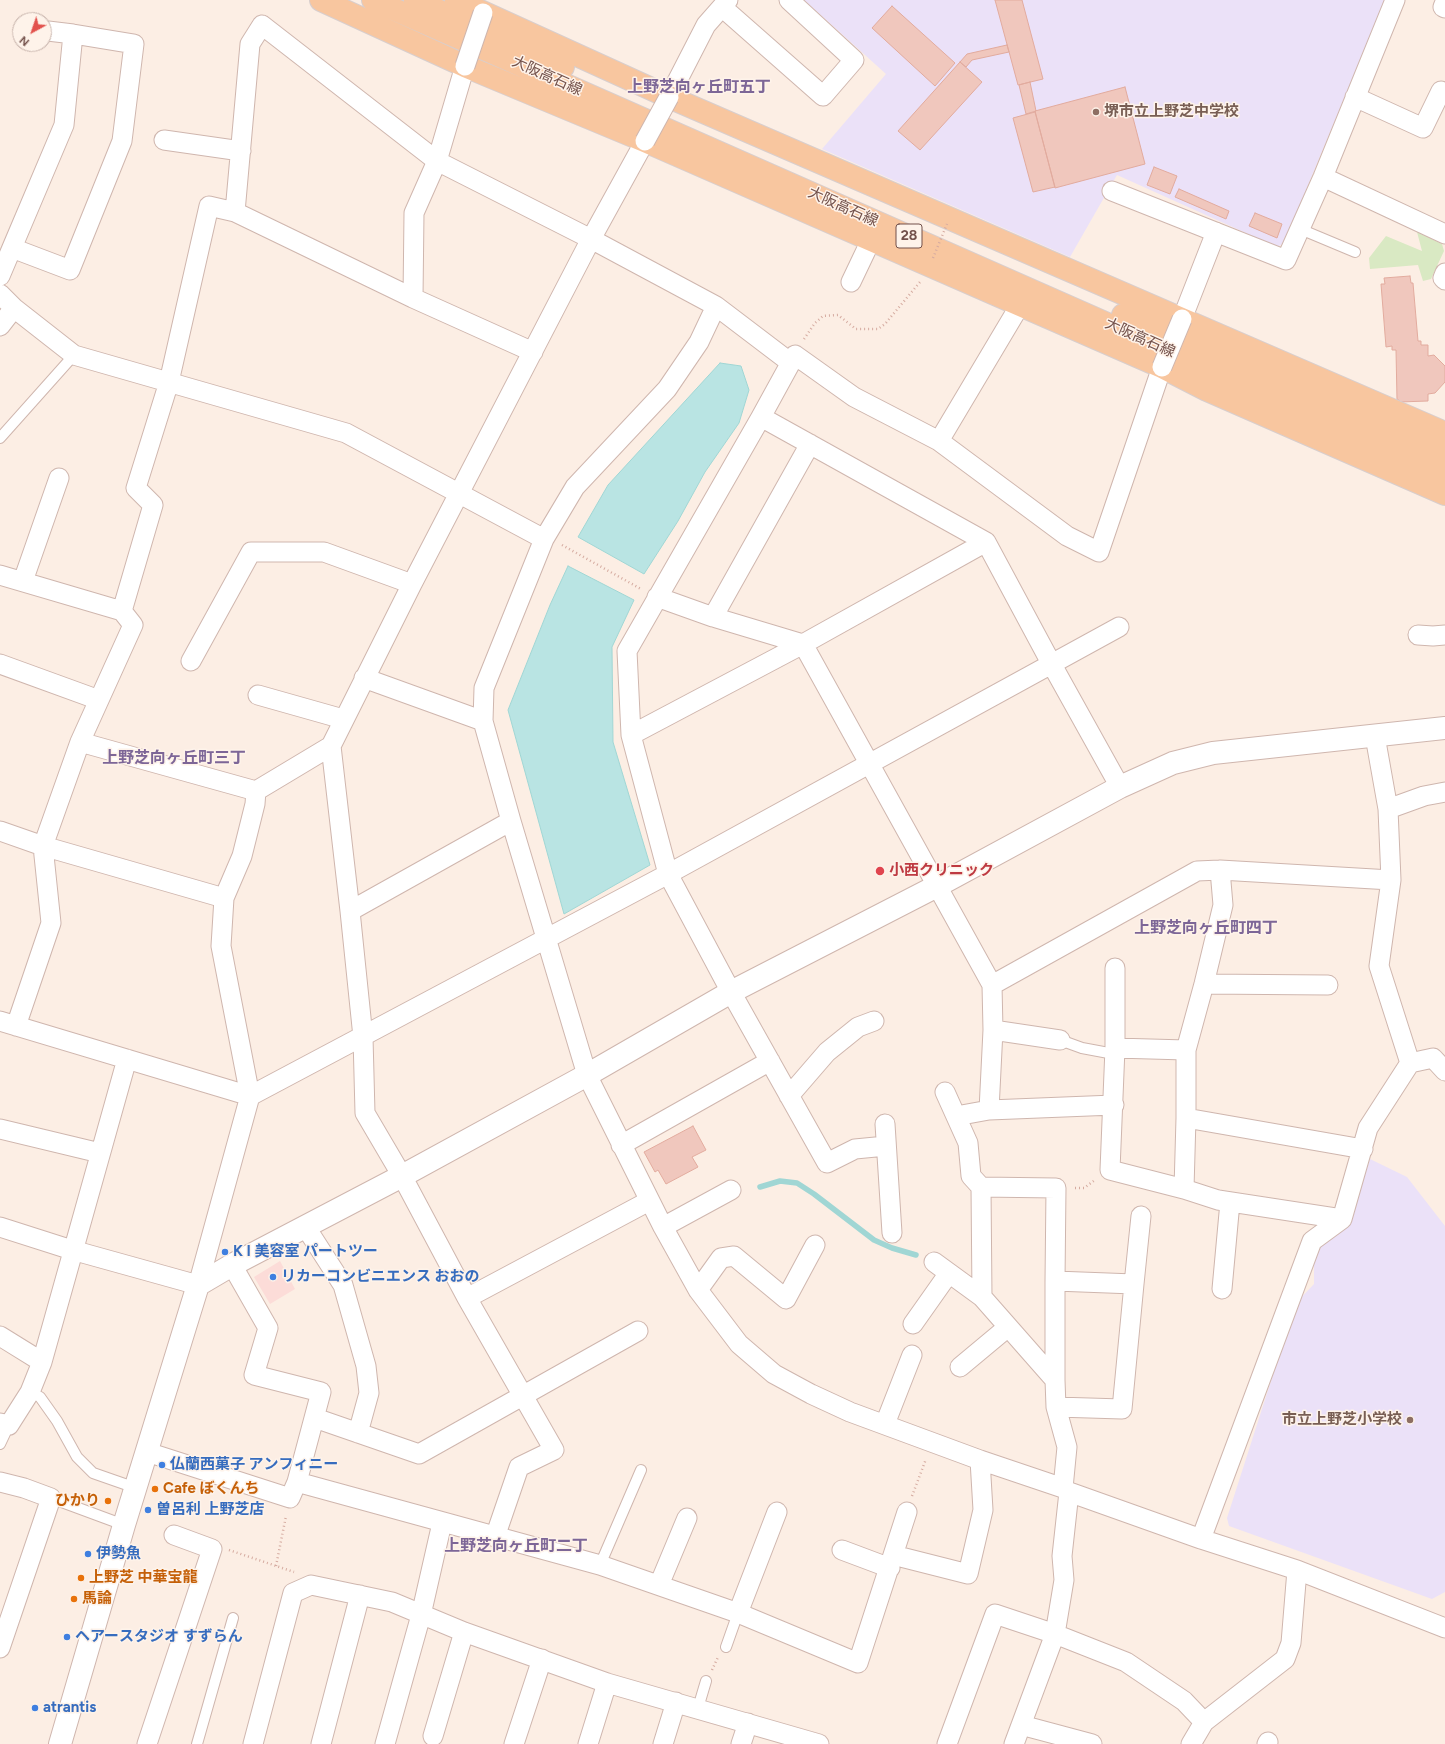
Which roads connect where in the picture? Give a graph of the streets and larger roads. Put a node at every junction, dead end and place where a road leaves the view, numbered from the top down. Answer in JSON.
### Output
{"nodes":[{"id":1,"x":321,"y":0,"type":"edge"},
{"id":2,"x":373,"y":0,"type":"edge"},
{"id":3,"x":415,"y":0,"type":"edge"},
{"id":4,"x":456,"y":0,"type":"edge"},
{"id":5,"x":789,"y":0,"type":"edge"},
{"id":6,"x":1395,"y":0,"type":"edge"},
{"id":7,"x":1445,"y":2,"type":"edge"},
{"id":8,"x":725,"y":4,"type":"edge"},
{"id":9,"x":485,"y":6,"type":"edge"},
{"id":10,"x":1445,"y":8,"type":"edge"},
{"id":11,"x":52,"y":31,"type":"edge"},
{"id":12,"x":73,"y":34,"type":"junction"},
{"id":13,"x":465,"y":66,"type":"junction"},
{"id":14,"x":1441,"y":91,"type":"dead end"},
{"id":15,"x":669,"y":97,"type":"junction"},
{"id":16,"x":1355,"y":97,"type":"junction"},
{"id":17,"x":164,"y":140,"type":"dead end"},
{"id":18,"x":644,"y":142,"type":"junction"},
{"id":19,"x":241,"y":151,"type":"junction"},
{"id":20,"x":437,"y":161,"type":"junction"},
{"id":21,"x":1322,"y":177,"type":"junction"},
{"id":22,"x":1112,"y":191,"type":"dead end"},
{"id":23,"x":236,"y":212,"type":"junction"},
{"id":24,"x":1216,"y":232,"type":"junction"},
{"id":25,"x":1445,"y":234,"type":"edge"},
{"id":26,"x":592,"y":239,"type":"junction"},
{"id":27,"x":871,"y":240,"type":"junction"},
{"id":28,"x":12,"y":248,"type":"junction"},
{"id":29,"x":1445,"y":273,"type":"edge"},
{"id":30,"x":0,"y":276,"type":"edge"},
{"id":31,"x":1445,"y":280,"type":"edge"},
{"id":32,"x":851,"y":282,"type":"dead end"},
{"id":33,"x":0,"y":294,"type":"edge"},
{"id":34,"x":414,"y":298,"type":"junction"},
{"id":35,"x":1020,"y":305,"type":"junction"},
{"id":36,"x":716,"y":306,"type":"junction"},
{"id":37,"x":14,"y":308,"type":"junction"},
{"id":38,"x":1182,"y":319,"type":"junction"},
{"id":39,"x":0,"y":326,"type":"edge"},
{"id":40,"x":533,"y":352,"type":"junction"},
{"id":41,"x":793,"y":359,"type":"junction"},
{"id":42,"x":1162,"y":367,"type":"junction"},
{"id":43,"x":169,"y":382,"type":"junction"},
{"id":44,"x":761,"y":417,"type":"junction"},
{"id":45,"x":1445,"y":432,"type":"edge"},
{"id":46,"x":939,"y":441,"type":"junction"},
{"id":47,"x":810,"y":444,"type":"junction"},
{"id":48,"x":1445,"y":451,"type":"edge"},
{"id":49,"x":1445,"y":473,"type":"edge"},
{"id":50,"x":59,"y":478,"type":"dead end"},
{"id":51,"x":459,"y":494,"type":"junction"},
{"id":52,"x":1445,"y":494,"type":"edge"},
{"id":53,"x":544,"y":539,"type":"junction"},
{"id":54,"x":986,"y":542,"type":"junction"},
{"id":55,"x":0,"y":575,"type":"edge"},
{"id":56,"x":23,"y":581,"type":"junction"},
{"id":57,"x":412,"y":584,"type":"junction"},
{"id":58,"x":657,"y":598,"type":"junction"},
{"id":59,"x":122,"y":612,"type":"junction"},
{"id":60,"x":713,"y":617,"type":"junction"},
{"id":61,"x":1119,"y":627,"type":"dead end"},
{"id":62,"x":1418,"y":635,"type":"dead end"},
{"id":63,"x":1445,"y":635,"type":"edge"},
{"id":64,"x":803,"y":644,"type":"junction"},
{"id":65,"x":191,"y":661,"type":"dead end"},
{"id":66,"x":1051,"y":663,"type":"junction"},
{"id":67,"x":0,"y":664,"type":"edge"},
{"id":68,"x":364,"y":678,"type":"junction"},
{"id":69,"x":258,"y":695,"type":"dead end"},
{"id":70,"x":99,"y":700,"type":"junction"},
{"id":71,"x":343,"y":720,"type":"junction"},
{"id":72,"x":483,"y":722,"type":"junction"},
{"id":73,"x":1445,"y":728,"type":"edge"},
{"id":74,"x":631,"y":735,"type":"junction"},
{"id":75,"x":1375,"y":736,"type":"junction"},
{"id":76,"x":80,"y":742,"type":"junction"},
{"id":77,"x":331,"y":746,"type":"junction"},
{"id":78,"x":870,"y":763,"type":"junction"},
{"id":79,"x":1120,"y":787,"type":"junction"},
{"id":80,"x":256,"y":791,"type":"junction"},
{"id":81,"x":1445,"y":792,"type":"edge"},
{"id":82,"x":1388,"y":809,"type":"junction"},
{"id":83,"x":511,"y":821,"type":"junction"},
{"id":84,"x":0,"y":831,"type":"edge"},
{"id":85,"x":43,"y":846,"type":"junction"},
{"id":86,"x":1220,"y":870,"type":"junction"},
{"id":87,"x":668,"y":874,"type":"junction"},
{"id":88,"x":1391,"y":880,"type":"junction"},
{"id":89,"x":937,"y":886,"type":"junction"},
{"id":90,"x":224,"y":898,"type":"junction"},
{"id":91,"x":350,"y":911,"type":"junction"},
{"id":92,"x":546,"y":940,"type":"junction"},
{"id":93,"x":1115,"y":968,"type":"dead end"},
{"id":94,"x":1204,"y":984,"type":"junction"},
{"id":95,"x":992,"y":985,"type":"junction"},
{"id":96,"x":1328,"y":985,"type":"dead end"},
{"id":97,"x":731,"y":992,"type":"junction"},
{"id":98,"x":874,"y":1021,"type":"dead end"},
{"id":99,"x":8,"y":1023,"type":"edge"},
{"id":100,"x":993,"y":1030,"type":"junction"},
{"id":101,"x":362,"y":1037,"type":"junction"},
{"id":102,"x":1060,"y":1040,"type":"road end"},
{"id":103,"x":1186,"y":1050,"type":"junction"},
{"id":104,"x":1114,"y":1051,"type":"junction"},
{"id":105,"x":126,"y":1059,"type":"junction"},
{"id":106,"x":770,"y":1061,"type":"junction"},
{"id":107,"x":1410,"y":1063,"type":"junction"},
{"id":108,"x":1445,"y":1071,"type":"edge"},
{"id":109,"x":587,"y":1075,"type":"junction"},
{"id":110,"x":945,"y":1092,"type":"dead end"},
{"id":111,"x":250,"y":1096,"type":"junction"},
{"id":112,"x":789,"y":1096,"type":"junction"},
{"id":113,"x":1114,"y":1105,"type":"junction"},
{"id":114,"x":989,"y":1110,"type":"junction"},
{"id":115,"x":956,"y":1116,"type":"junction"},
{"id":116,"x":1186,"y":1118,"type":"junction"},
{"id":117,"x":885,"y":1124,"type":"dead end"},
{"id":118,"x":0,"y":1129,"type":"edge"},
{"id":119,"x":886,"y":1146,"type":"junction"},
{"id":120,"x":623,"y":1149,"type":"junction"},
{"id":121,"x":1363,"y":1149,"type":"junction"},
{"id":122,"x":100,"y":1152,"type":"junction"},
{"id":123,"x":402,"y":1176,"type":"junction"},
{"id":124,"x":982,"y":1187,"type":"junction"},
{"id":125,"x":1184,"y":1189,"type":"junction"},
{"id":126,"x":731,"y":1190,"type":"dead end"},
{"id":127,"x":649,"y":1200,"type":"junction"},
{"id":128,"x":1230,"y":1202,"type":"junction"},
{"id":129,"x":1141,"y":1216,"type":"dead end"},
{"id":130,"x":1342,"y":1219,"type":"junction"},
{"id":131,"x":305,"y":1226,"type":"junction"},
{"id":132,"x":0,"y":1227,"type":"edge"},
{"id":133,"x":663,"y":1227,"type":"junction"},
{"id":134,"x":892,"y":1233,"type":"dead end"},
{"id":135,"x":814,"y":1245,"type":"dead end"},
{"id":136,"x":72,"y":1250,"type":"junction"},
{"id":137,"x":232,"y":1265,"type":"junction"},
{"id":138,"x":1056,"y":1281,"type":"junction"},
{"id":139,"x":1134,"y":1284,"type":"junction"},
{"id":140,"x":198,"y":1285,"type":"junction"},
{"id":141,"x":1222,"y":1289,"type":"dead end"},
{"id":142,"x":698,"y":1290,"type":"junction"},
{"id":143,"x":982,"y":1297,"type":"junction"},
{"id":144,"x":467,"y":1298,"type":"junction"},
{"id":145,"x":913,"y":1324,"type":"dead end"},
{"id":146,"x":1008,"y":1327,"type":"junction"},
{"id":147,"x":638,"y":1331,"type":"dead end"},
{"id":148,"x":0,"y":1336,"type":"edge"},
{"id":149,"x":912,"y":1355,"type":"dead end"},
{"id":150,"x":42,"y":1362,"type":"junction"},
{"id":151,"x":960,"y":1367,"type":"dead end"},
{"id":152,"x":1055,"y":1380,"type":"junction"},
{"id":153,"x":523,"y":1397,"type":"junction"},
{"id":154,"x":1056,"y":1408,"type":"junction"},
{"id":155,"x":315,"y":1418,"type":"junction"},
{"id":156,"x":5,"y":1424,"type":"edge"},
{"id":157,"x":885,"y":1424,"type":"junction"},
{"id":158,"x":358,"y":1433,"type":"junction"},
{"id":159,"x":147,"y":1452,"type":"junction"},
{"id":160,"x":980,"y":1460,"type":"junction"},
{"id":161,"x":0,"y":1482,"type":"edge"},
{"id":162,"x":294,"y":1490,"type":"junction"},
{"id":163,"x":1066,"y":1490,"type":"junction"},
{"id":164,"x":777,"y":1512,"type":"dead end"},
{"id":165,"x":907,"y":1512,"type":"road end"},
{"id":166,"x":687,"y":1518,"type":"dead end"},
{"id":167,"x":442,"y":1522,"type":"junction"},
{"id":168,"x":174,"y":1535,"type":"dead end"},
{"id":169,"x":495,"y":1537,"type":"junction"},
{"id":170,"x":1201,"y":1539,"type":"junction"},
{"id":171,"x":842,"y":1550,"type":"dead end"},
{"id":172,"x":891,"y":1562,"type":"junction"},
{"id":173,"x":1297,"y":1570,"type":"junction"},
{"id":174,"x":659,"y":1585,"type":"junction"},
{"id":175,"x":360,"y":1595,"type":"junction"},
{"id":176,"x":738,"y":1614,"type":"junction"},
{"id":177,"x":421,"y":1615,"type":"junction"},
{"id":178,"x":1445,"y":1628,"type":"edge"},
{"id":179,"x":464,"y":1632,"type":"junction"},
{"id":180,"x":1055,"y":1634,"type":"junction"},
{"id":181,"x":0,"y":1648,"type":"edge"},
{"id":182,"x":542,"y":1659,"type":"junction"},
{"id":183,"x":607,"y":1683,"type":"junction"},
{"id":184,"x":676,"y":1702,"type":"junction"},
{"id":185,"x":1204,"y":1722,"type":"junction"},
{"id":186,"x":748,"y":1723,"type":"junction"},
{"id":187,"x":1021,"y":1725,"type":"junction"},
{"id":188,"x":432,"y":1740,"type":"edge"},
{"id":189,"x":1194,"y":1743,"type":"edge"},
{"id":190,"x":60,"y":1744,"type":"edge"},
{"id":191,"x":147,"y":1744,"type":"edge"},
{"id":192,"x":253,"y":1744,"type":"edge"},
{"id":193,"x":321,"y":1744,"type":"edge"},
{"id":194,"x":385,"y":1744,"type":"edge"},
{"id":195,"x":514,"y":1744,"type":"edge"},
{"id":196,"x":588,"y":1744,"type":"edge"},
{"id":197,"x":663,"y":1744,"type":"edge"},
{"id":198,"x":741,"y":1744,"type":"edge"},
{"id":199,"x":816,"y":1744,"type":"edge"},
{"id":200,"x":947,"y":1744,"type":"edge"},
{"id":201,"x":1014,"y":1744,"type":"edge"},
{"id":202,"x":1092,"y":1744,"type":"edge"}],
"edges":[{"from":1,"to":13,"type":"main road"},
{"from":2,"to":49,"type":"main road","name":"大阪高石線","number":"28"},
{"from":3,"to":48,"type":"main road","name":"大阪高石線","number":"28"},
{"from":4,"to":9,"type":"main road"},
{"from":5,"to":8,"type":"street"},
{"from":6,"to":16,"type":"street"},
{"from":7,"to":10,"type":"street"},
{"from":8,"to":15,"type":"street"},
{"from":9,"to":13,"type":"street","bridge":true},
{"from":9,"to":15,"type":"main road"},
{"from":11,"to":12,"type":"street"},
{"from":12,"to":28,"type":"street"},
{"from":12,"to":28,"type":"street"},
{"from":13,"to":18,"type":"main road"},
{"from":13,"to":20,"type":"street"},
{"from":14,"to":16,"type":"street"},
{"from":15,"to":18,"type":"street","bridge":true},
{"from":15,"to":38,"type":"main road"},
{"from":16,"to":21,"type":"street"},
{"from":17,"to":19,"type":"street"},
{"from":18,"to":26,"type":"street"},
{"from":18,"to":27,"type":"main road"},
{"from":19,"to":20,"type":"street"},
{"from":19,"to":23,"type":"street"},
{"from":20,"to":26,"type":"street"},
{"from":20,"to":34,"type":"street"},
{"from":21,"to":24,"type":"street"},
{"from":21,"to":25,"type":"street"},
{"from":22,"to":24,"type":"street"},
{"from":23,"to":34,"type":"street"},
{"from":23,"to":43,"type":"street"},
{"from":24,"to":38,"type":"street"},
{"from":26,"to":36,"type":"street"},
{"from":26,"to":40,"type":"street"},
{"from":27,"to":32,"type":"street"},
{"from":27,"to":35,"type":"main road"},
{"from":28,"to":30,"type":"street"},
{"from":29,"to":31,"type":"street"},
{"from":33,"to":37,"type":"street"},
{"from":34,"to":40,"type":"street"},
{"from":35,"to":42,"type":"main road"},
{"from":35,"to":46,"type":"street"},
{"from":36,"to":41,"type":"street"},
{"from":36,"to":53,"type":"street"},
{"from":37,"to":39,"type":"street"},
{"from":37,"to":43,"type":"street"},
{"from":38,"to":42,"type":"street","bridge":true},
{"from":38,"to":45,"type":"main road"},
{"from":40,"to":51,"type":"street"},
{"from":41,"to":44,"type":"street"},
{"from":41,"to":46,"type":"street"},
{"from":42,"to":46,"type":"street"},
{"from":42,"to":52,"type":"main road"},
{"from":43,"to":51,"type":"street"},
{"from":43,"to":59,"type":"street"},
{"from":44,"to":47,"type":"street"},
{"from":44,"to":58,"type":"street"},
{"from":47,"to":54,"type":"street"},
{"from":47,"to":60,"type":"street"},
{"from":50,"to":56,"type":"street"},
{"from":51,"to":53,"type":"street"},
{"from":51,"to":57,"type":"street"},
{"from":53,"to":72,"type":"street"},
{"from":54,"to":64,"type":"street"},
{"from":54,"to":66,"type":"street"},
{"from":55,"to":56,"type":"street"},
{"from":56,"to":59,"type":"street"},
{"from":57,"to":65,"type":"street"},
{"from":57,"to":68,"type":"street"},
{"from":58,"to":60,"type":"street"},
{"from":58,"to":74,"type":"street"},
{"from":59,"to":70,"type":"street"},
{"from":60,"to":64,"type":"street"},
{"from":61,"to":66,"type":"street"},
{"from":62,"to":63,"type":"street"},
{"from":64,"to":74,"type":"street"},
{"from":64,"to":78,"type":"street"},
{"from":66,"to":78,"type":"street"},
{"from":66,"to":79,"type":"street"},
{"from":67,"to":70,"type":"street"},
{"from":68,"to":71,"type":"street"},
{"from":68,"to":72,"type":"street"},
{"from":69,"to":71,"type":"street"},
{"from":70,"to":76,"type":"street"},
{"from":71,"to":77,"type":"street"},
{"from":72,"to":83,"type":"street"},
{"from":73,"to":75,"type":"street"},
{"from":74,"to":87,"type":"street"},
{"from":75,"to":79,"type":"street"},
{"from":75,"to":82,"type":"street"},
{"from":76,"to":80,"type":"street"},
{"from":76,"to":85,"type":"street"},
{"from":77,"to":80,"type":"street"},
{"from":77,"to":91,"type":"street"},
{"from":78,"to":87,"type":"street"},
{"from":78,"to":89,"type":"street"},
{"from":79,"to":89,"type":"street"},
{"from":80,"to":90,"type":"street"},
{"from":81,"to":82,"type":"street"},
{"from":82,"to":88,"type":"street"},
{"from":83,"to":91,"type":"street"},
{"from":83,"to":92,"type":"street"},
{"from":84,"to":85,"type":"street"},
{"from":85,"to":90,"type":"street"},
{"from":85,"to":99,"type":"street"},
{"from":86,"to":88,"type":"street"},
{"from":86,"to":94,"type":"street"},
{"from":86,"to":95,"type":"street"},
{"from":87,"to":92,"type":"street"},
{"from":87,"to":97,"type":"street"},
{"from":88,"to":107,"type":"street"},
{"from":89,"to":95,"type":"street"},
{"from":89,"to":97,"type":"street"},
{"from":90,"to":111,"type":"street"},
{"from":91,"to":101,"type":"street"},
{"from":92,"to":101,"type":"street"},
{"from":92,"to":109,"type":"street"},
{"from":93,"to":104,"type":"street"},
{"from":94,"to":96,"type":"street"},
{"from":94,"to":103,"type":"street"},
{"from":95,"to":100,"type":"street"},
{"from":97,"to":106,"type":"street"},
{"from":97,"to":109,"type":"street"},
{"from":98,"to":112,"type":"street"},
{"from":99,"to":105,"type":"street"},
{"from":100,"to":102,"type":"street"},
{"from":100,"to":114,"type":"street"},
{"from":101,"to":111,"type":"street"},
{"from":101,"to":123,"type":"street"},
{"from":103,"to":104,"type":"street"},
{"from":103,"to":116,"type":"street"},
{"from":104,"to":113,"type":"street"},
{"from":105,"to":111,"type":"street"},
{"from":105,"to":122,"type":"street"},
{"from":106,"to":112,"type":"street"},
{"from":106,"to":120,"type":"street"},
{"from":107,"to":108,"type":"street"},
{"from":107,"to":121,"type":"street"},
{"from":109,"to":120,"type":"street"},
{"from":109,"to":123,"type":"street"},
{"from":110,"to":115,"type":"street"},
{"from":111,"to":140,"type":"street"},
{"from":112,"to":119,"type":"street"},
{"from":113,"to":114,"type":"street"},
{"from":113,"to":125,"type":"street"},
{"from":114,"to":115,"type":"street"},
{"from":115,"to":124,"type":"street"},
{"from":116,"to":121,"type":"street"},
{"from":116,"to":125,"type":"street"},
{"from":117,"to":119,"type":"street"},
{"from":118,"to":122,"type":"street"},
{"from":119,"to":134,"type":"street"},
{"from":120,"to":127,"type":"street"},
{"from":121,"to":130,"type":"street"},
{"from":122,"to":136,"type":"street"},
{"from":123,"to":131,"type":"street"},
{"from":123,"to":144,"type":"street"},
{"from":124,"to":138,"type":"street"},
{"from":124,"to":143,"type":"street"},
{"from":125,"to":128,"type":"street"},
{"from":126,"to":133,"type":"street"},
{"from":127,"to":133,"type":"street"},
{"from":127,"to":144,"type":"street"},
{"from":128,"to":130,"type":"street"},
{"from":128,"to":141,"type":"street"},
{"from":129,"to":139,"type":"street"},
{"from":130,"to":170,"type":"street"},
{"from":131,"to":137,"type":"street"},
{"from":131,"to":158,"type":"street"},
{"from":132,"to":136,"type":"street"},
{"from":133,"to":142,"type":"street"},
{"from":135,"to":142,"type":"street"},
{"from":136,"to":140,"type":"street"},
{"from":136,"to":150,"type":"street"},
{"from":137,"to":140,"type":"street"},
{"from":137,"to":155,"type":"street"},
{"from":138,"to":139,"type":"street"},
{"from":138,"to":152,"type":"street"},
{"from":139,"to":154,"type":"street"},
{"from":140,"to":159,"type":"street"},
{"from":142,"to":157,"type":"street"},
{"from":143,"to":145,"type":"street"},
{"from":143,"to":146,"type":"street"},
{"from":144,"to":153,"type":"street"},
{"from":146,"to":151,"type":"street"},
{"from":146,"to":152,"type":"street"},
{"from":147,"to":153,"type":"street"},
{"from":148,"to":150,"type":"street"},
{"from":149,"to":157,"type":"street"},
{"from":150,"to":156,"type":"street"},
{"from":152,"to":154,"type":"street"},
{"from":153,"to":158,"type":"street"},
{"from":153,"to":169,"type":"street"},
{"from":154,"to":163,"type":"street"},
{"from":155,"to":158,"type":"street"},
{"from":155,"to":162,"type":"street"},
{"from":157,"to":160,"type":"street"},
{"from":159,"to":162,"type":"street"},
{"from":159,"to":190,"type":"street"},
{"from":160,"to":163,"type":"street"},
{"from":160,"to":172,"type":"street"},
{"from":161,"to":181,"type":"street"},
{"from":162,"to":167,"type":"street"},
{"from":163,"to":170,"type":"street"},
{"from":163,"to":180,"type":"street"},
{"from":164,"to":176,"type":"street"},
{"from":165,"to":172,"type":"street"},
{"from":166,"to":174,"type":"street"},
{"from":167,"to":169,"type":"street"},
{"from":167,"to":177,"type":"street"},
{"from":168,"to":191,"type":"street"},
{"from":169,"to":174,"type":"street"},
{"from":170,"to":173,"type":"street"},
{"from":171,"to":172,"type":"street"},
{"from":172,"to":176,"type":"street"},
{"from":173,"to":178,"type":"street"},
{"from":173,"to":185,"type":"street"},
{"from":174,"to":176,"type":"street"},
{"from":175,"to":177,"type":"street"},
{"from":175,"to":192,"type":"street"},
{"from":175,"to":193,"type":"street"},
{"from":177,"to":179,"type":"street"},
{"from":177,"to":194,"type":"street"},
{"from":179,"to":182,"type":"street"},
{"from":179,"to":188,"type":"street"},
{"from":180,"to":185,"type":"street"},
{"from":180,"to":187,"type":"street"},
{"from":180,"to":200,"type":"street"},
{"from":182,"to":183,"type":"street"},
{"from":182,"to":195,"type":"street"},
{"from":183,"to":184,"type":"street"},
{"from":183,"to":196,"type":"street"},
{"from":184,"to":186,"type":"street"},
{"from":184,"to":197,"type":"street"},
{"from":185,"to":189,"type":"street"},
{"from":186,"to":198,"type":"street"},
{"from":186,"to":199,"type":"street"},
{"from":187,"to":201,"type":"street"},
{"from":187,"to":202,"type":"street"}]}
